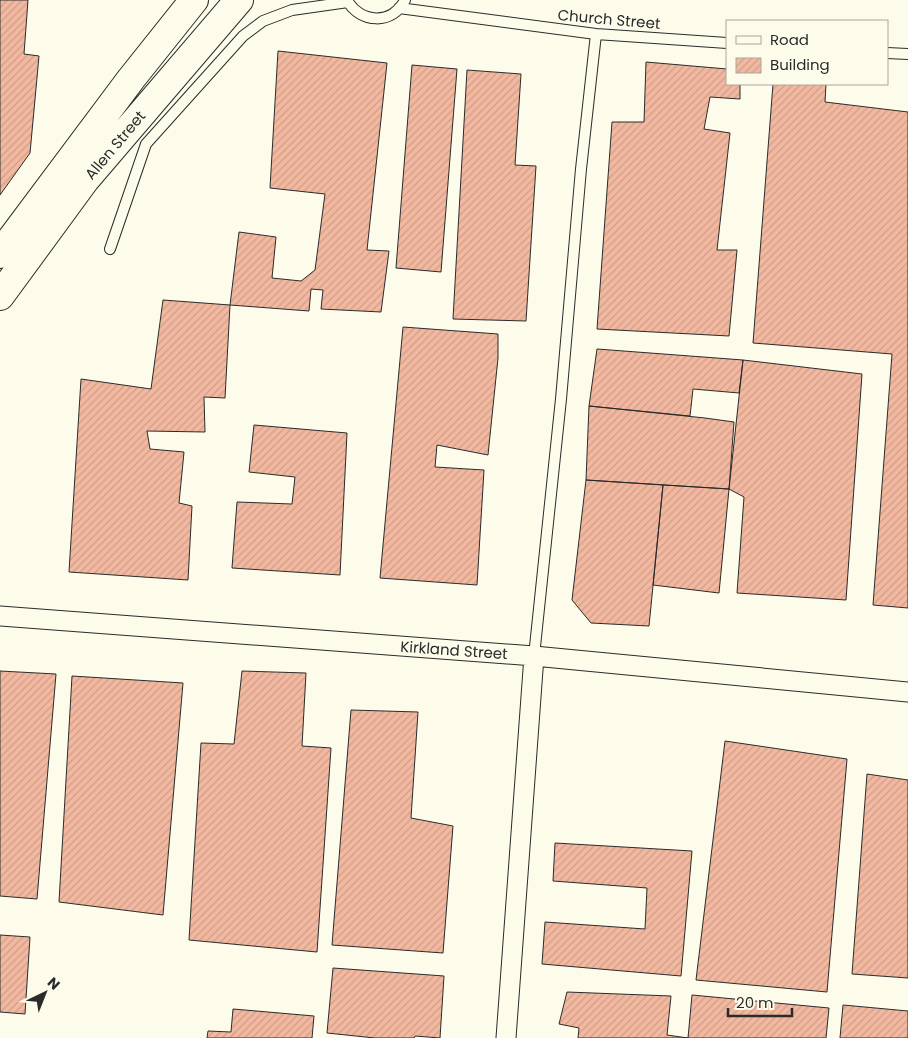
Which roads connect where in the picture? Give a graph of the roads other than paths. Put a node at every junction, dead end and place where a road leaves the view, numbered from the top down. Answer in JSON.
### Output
{"nodes":[{"id":1,"x":194,"y":0,"type":"edge"},
{"id":2,"x":239,"y":0,"type":"edge"},
{"id":3,"x":347,"y":1,"type":"edge"},
{"id":4,"x":402,"y":4,"type":"edge"},
{"id":5,"x":596,"y":34,"type":"junction"},
{"id":6,"x":726,"y":43,"type":"edge"},
{"id":7,"x":888,"y":53,"type":"edge"},
{"id":8,"x":908,"y":54,"type":"edge"},
{"id":9,"x":110,"y":249,"type":"dead end"},
{"id":10,"x":0,"y":254,"type":"edge"},
{"id":11,"x":0,"y":296,"type":"edge"},
{"id":12,"x":0,"y":616,"type":"edge"},
{"id":13,"x":534,"y":656,"type":"junction"},
{"id":14,"x":908,"y":692,"type":"edge"},
{"id":15,"x":506,"y":1038,"type":"edge"}],
"edges":[{"from":1,"to":10,"type":"street","name":"Allen Street"},
{"from":2,"to":11,"type":"street","name":"Allen Street"},
{"from":3,"to":4,"type":"lane"},
{"from":3,"to":9,"type":"lane"},
{"from":4,"to":5,"type":"lane","name":"Church Street"},
{"from":5,"to":6,"type":"lane","name":"Church Street"},
{"from":5,"to":13,"type":"lane"},
{"from":7,"to":8,"type":"lane"},
{"from":12,"to":13,"type":"street","name":"Kirkland Street"},
{"from":13,"to":14,"type":"street","name":"Kirkland Street"},
{"from":13,"to":15,"type":"street"}]}
